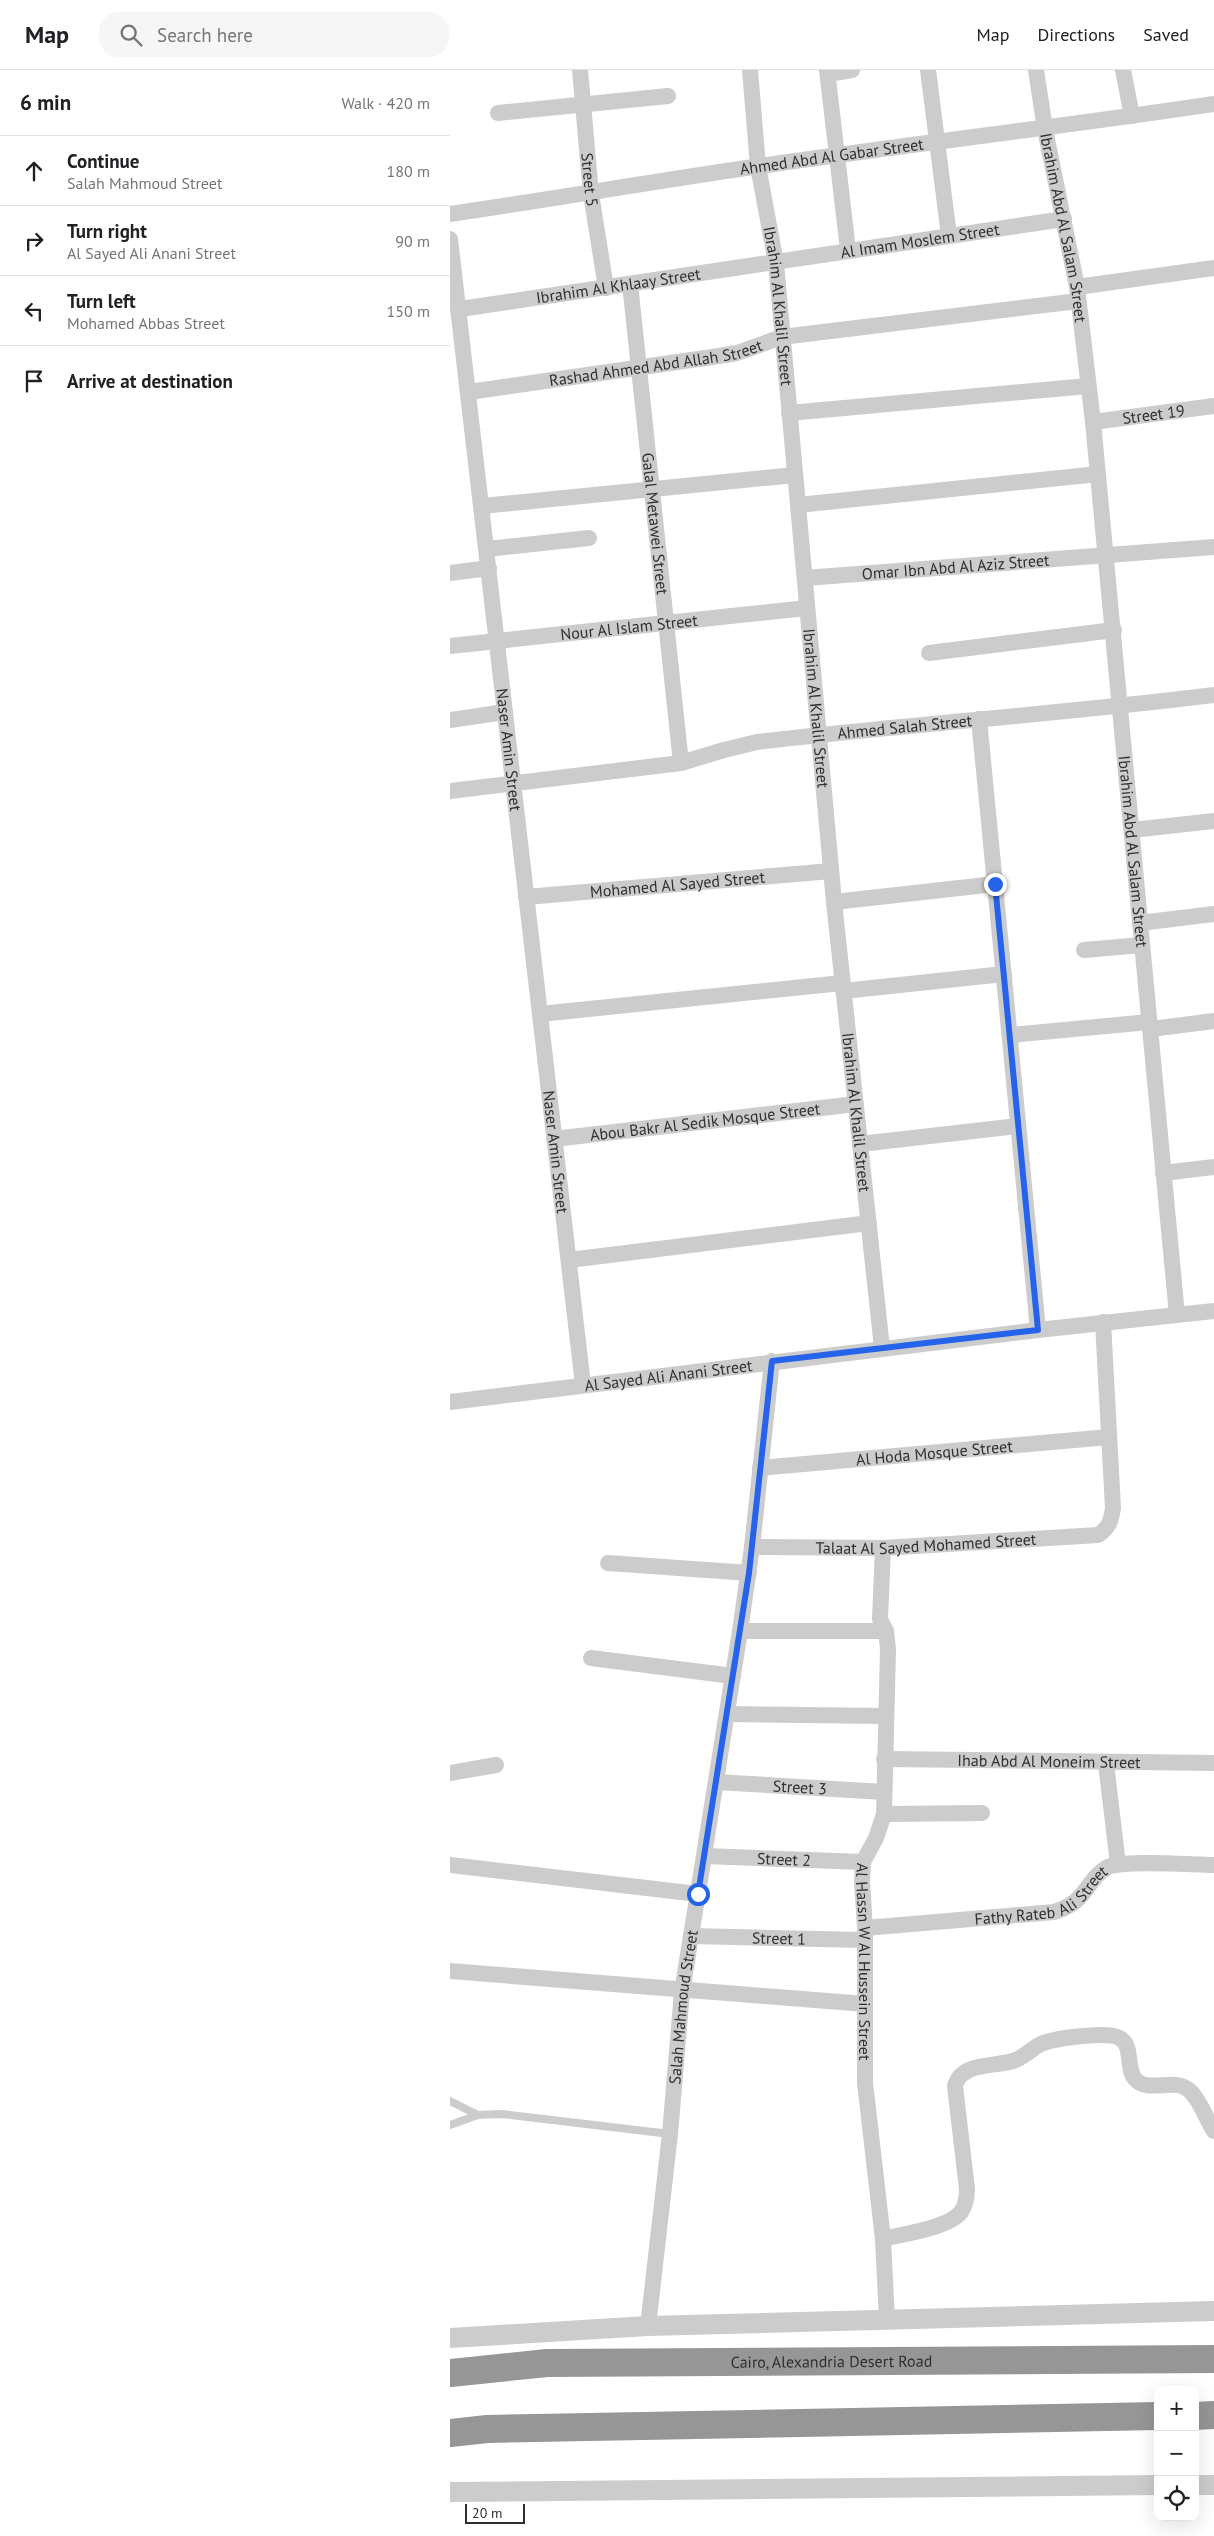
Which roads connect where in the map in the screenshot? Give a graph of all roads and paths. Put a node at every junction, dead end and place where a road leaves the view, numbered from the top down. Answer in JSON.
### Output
{"nodes":[{"id":1,"x":580,"y":70,"type":"edge"},
{"id":2,"x":750,"y":70,"type":"edge"},
{"id":3,"x":852,"y":70,"type":"edge"},
{"id":4,"x":928,"y":70,"type":"edge"},
{"id":5,"x":1036,"y":70,"type":"edge"},
{"id":6,"x":1123,"y":70,"type":"edge"},
{"id":7,"x":827,"y":72,"type":"edge"},
{"id":8,"x":668,"y":96,"type":"dead end"},
{"id":9,"x":583,"y":104,"type":"junction"},
{"id":10,"x":1214,"y":104,"type":"edge"},
{"id":11,"x":498,"y":113,"type":"dead end"},
{"id":12,"x":1132,"y":116,"type":"junction"},
{"id":13,"x":1046,"y":129,"type":"junction"},
{"id":14,"x":937,"y":142,"type":"junction"},
{"id":15,"x":837,"y":155,"type":"junction"},
{"id":16,"x":758,"y":166,"type":"junction"},
{"id":17,"x":591,"y":194,"type":"junction"},
{"id":18,"x":450,"y":214,"type":"edge"},
{"id":19,"x":1064,"y":219,"type":"junction"},
{"id":20,"x":949,"y":236,"type":"junction"},
{"id":21,"x":450,"y":239,"type":"edge"},
{"id":22,"x":848,"y":250,"type":"junction"},
{"id":23,"x":776,"y":263,"type":"junction"},
{"id":24,"x":1214,"y":268,"type":"edge"},
{"id":25,"x":630,"y":284,"type":"junction"},
{"id":26,"x":606,"y":288,"type":"junction"},
{"id":27,"x":1078,"y":294,"type":"junction"},
{"id":28,"x":460,"y":309,"type":"junction"},
{"id":29,"x":782,"y":337,"type":"junction"},
{"id":30,"x":640,"y":366,"type":"junction"},
{"id":31,"x":1088,"y":386,"type":"junction"},
{"id":32,"x":469,"y":392,"type":"junction"},
{"id":33,"x":1214,"y":406,"type":"edge"},
{"id":34,"x":789,"y":413,"type":"junction"},
{"id":35,"x":1093,"y":422,"type":"junction"},
{"id":36,"x":1098,"y":474,"type":"junction"},
{"id":37,"x":795,"y":475,"type":"junction"},
{"id":38,"x":653,"y":488,"type":"junction"},
{"id":39,"x":798,"y":505,"type":"junction"},
{"id":40,"x":482,"y":506,"type":"junction"},
{"id":41,"x":589,"y":538,"type":"dead end"},
{"id":42,"x":1214,"y":547,"type":"edge"},
{"id":43,"x":487,"y":549,"type":"junction"},
{"id":44,"x":1107,"y":554,"type":"junction"},
{"id":45,"x":489,"y":568,"type":"junction"},
{"id":46,"x":450,"y":573,"type":"edge"},
{"id":47,"x":805,"y":578,"type":"junction"},
{"id":48,"x":807,"y":608,"type":"junction"},
{"id":49,"x":666,"y":623,"type":"junction"},
{"id":50,"x":1114,"y":630,"type":"junction"},
{"id":51,"x":498,"y":640,"type":"junction"},
{"id":52,"x":450,"y":646,"type":"edge"},
{"id":53,"x":929,"y":653,"type":"dead end"},
{"id":54,"x":1214,"y":695,"type":"edge"},
{"id":55,"x":1120,"y":707,"type":"junction"},
{"id":56,"x":506,"y":712,"type":"junction"},
{"id":57,"x":980,"y":719,"type":"junction"},
{"id":58,"x":450,"y":720,"type":"edge"},
{"id":59,"x":819,"y":735,"type":"junction"},
{"id":60,"x":681,"y":763,"type":"junction"},
{"id":61,"x":514,"y":783,"type":"junction"},
{"id":62,"x":450,"y":792,"type":"edge"},
{"id":63,"x":1214,"y":821,"type":"edge"},
{"id":64,"x":1132,"y":830,"type":"junction"},
{"id":65,"x":831,"y":871,"type":"junction"},
{"id":66,"x":995,"y":884,"type":"junction"},
{"id":67,"x":526,"y":897,"type":"junction"},
{"id":68,"x":834,"y":902,"type":"junction"},
{"id":69,"x":1214,"y":914,"type":"edge"},
{"id":70,"x":1140,"y":923,"type":"junction"},
{"id":71,"x":1142,"y":945,"type":"junction"},
{"id":72,"x":1084,"y":950,"type":"dead end"},
{"id":73,"x":1004,"y":974,"type":"junction"},
{"id":74,"x":843,"y":987,"type":"junction"},
{"id":75,"x":540,"y":1014,"type":"junction"},
{"id":76,"x":1214,"y":1021,"type":"edge"},
{"id":77,"x":1150,"y":1025,"type":"junction"},
{"id":78,"x":1010,"y":1035,"type":"junction"},
{"id":79,"x":856,"y":1104,"type":"junction"},
{"id":80,"x":1018,"y":1126,"type":"junction"},
{"id":81,"x":554,"y":1139,"type":"junction"},
{"id":82,"x":860,"y":1144,"type":"junction"},
{"id":83,"x":1214,"y":1167,"type":"edge"},
{"id":84,"x":1163,"y":1174,"type":"junction"},
{"id":85,"x":869,"y":1223,"type":"junction"},
{"id":86,"x":569,"y":1260,"type":"junction"},
{"id":87,"x":1214,"y":1311,"type":"edge"},
{"id":88,"x":1177,"y":1316,"type":"junction"},
{"id":89,"x":1103,"y":1322,"type":"junction"},
{"id":90,"x":1038,"y":1330,"type":"junction"},
{"id":91,"x":882,"y":1348,"type":"junction"},
{"id":92,"x":772,"y":1361,"type":"junction"},
{"id":93,"x":583,"y":1384,"type":"junction"},
{"id":94,"x":450,"y":1402,"type":"edge"},
{"id":95,"x":1109,"y":1437,"type":"junction"},
{"id":96,"x":760,"y":1468,"type":"junction"},
{"id":97,"x":752,"y":1547,"type":"junction"},
{"id":98,"x":882,"y":1548,"type":"junction"},
{"id":99,"x":608,"y":1563,"type":"dead end"},
{"id":100,"x":749,"y":1573,"type":"junction"},
{"id":101,"x":740,"y":1630,"type":"junction"},
{"id":102,"x":886,"y":1631,"type":"junction"},
{"id":103,"x":591,"y":1658,"type":"dead end"},
{"id":104,"x":733,"y":1676,"type":"junction"},
{"id":105,"x":726,"y":1714,"type":"junction"},
{"id":106,"x":884,"y":1716,"type":"junction"},
{"id":107,"x":884,"y":1759,"type":"junction"},
{"id":108,"x":1214,"y":1763,"type":"edge"},
{"id":109,"x":1106,"y":1764,"type":"junction"},
{"id":110,"x":496,"y":1765,"type":"dead end"},
{"id":111,"x":450,"y":1773,"type":"edge"},
{"id":112,"x":716,"y":1782,"type":"junction"},
{"id":113,"x":884,"y":1792,"type":"junction"},
{"id":114,"x":982,"y":1813,"type":"dead end"},
{"id":115,"x":884,"y":1814,"type":"junction"},
{"id":116,"x":704,"y":1856,"type":"junction"},
{"id":117,"x":864,"y":1862,"type":"junction"},
{"id":118,"x":1118,"y":1864,"type":"junction"},
{"id":119,"x":1214,"y":1865,"type":"edge"},
{"id":120,"x":450,"y":1866,"type":"edge"},
{"id":121,"x":698,"y":1894,"type":"junction"},
{"id":122,"x":865,"y":1934,"type":"junction"},
{"id":123,"x":691,"y":1936,"type":"junction"},
{"id":124,"x":450,"y":1972,"type":"edge"},
{"id":125,"x":682,"y":1992,"type":"junction"},
{"id":126,"x":865,"y":2004,"type":"junction"},
{"id":127,"x":450,"y":2101,"type":"edge"},
{"id":128,"x":478,"y":2115,"type":"junction"},
{"id":129,"x":450,"y":2125,"type":"edge"},
{"id":130,"x":1214,"y":2131,"type":"edge"},
{"id":131,"x":670,"y":2134,"type":"junction"},
{"id":132,"x":883,"y":2239,"type":"junction"},
{"id":133,"x":1214,"y":2311,"type":"edge"},
{"id":134,"x":887,"y":2320,"type":"junction"},
{"id":135,"x":648,"y":2326,"type":"junction"},
{"id":136,"x":450,"y":2338,"type":"edge"},
{"id":137,"x":1214,"y":2359,"type":"edge"},
{"id":138,"x":450,"y":2373,"type":"edge"},
{"id":139,"x":1214,"y":2415,"type":"edge"},
{"id":140,"x":1154,"y":2416,"type":"edge"},
{"id":141,"x":1199,"y":2416,"type":"edge"},
{"id":142,"x":450,"y":2433,"type":"edge"},
{"id":143,"x":1154,"y":2485,"type":"edge"},
{"id":144,"x":1199,"y":2485,"type":"edge"},
{"id":145,"x":1214,"y":2485,"type":"edge"},
{"id":146,"x":450,"y":2492,"type":"edge"}],
"edges":[{"from":1,"to":9,"type":"street","name":"Street 5"},
{"from":2,"to":16,"type":"street","name":"Ibrahim Al Khalil Street"},
{"from":3,"to":7,"type":"street"},
{"from":4,"to":14,"type":"street"},
{"from":5,"to":13,"type":"street","name":"Ibrahim Abd Al Salam Street"},
{"from":6,"to":12,"type":"street"},
{"from":7,"to":15,"type":"street"},
{"from":8,"to":9,"type":"street"},
{"from":9,"to":11,"type":"street"},
{"from":9,"to":17,"type":"street","name":"Street 5"},
{"from":10,"to":12,"type":"street","name":"Ahmed Abd Al Gabar Street"},
{"from":12,"to":13,"type":"street","name":"Ahmed Abd Al Gabar Street"},
{"from":13,"to":14,"type":"street","name":"Ahmed Abd Al Gabar Street"},
{"from":13,"to":19,"type":"street","name":"Ibrahim Abd Al Salam Street"},
{"from":14,"to":15,"type":"street","name":"Ahmed Abd Al Gabar Street"},
{"from":14,"to":20,"type":"street"},
{"from":15,"to":16,"type":"street","name":"Ahmed Abd Al Gabar Street"},
{"from":15,"to":22,"type":"street"},
{"from":16,"to":17,"type":"street","name":"Ahmed Abd Al Gabar Street"},
{"from":16,"to":23,"type":"street","name":"Ibrahim Al Khalil Street"},
{"from":17,"to":18,"type":"street","name":"Ahmed Abd Al Gabar Street"},
{"from":17,"to":26,"type":"street","name":"Street 5"},
{"from":19,"to":20,"type":"street","name":"Al Imam Moslem Street"},
{"from":19,"to":27,"type":"street","name":"Ibrahim Abd Al Salam Street"},
{"from":20,"to":22,"type":"street","name":"Al Imam Moslem Street"},
{"from":21,"to":28,"type":"street","name":"Naser Amin Street"},
{"from":22,"to":23,"type":"street","name":"Al Imam Moslem Street"},
{"from":23,"to":25,"type":"street","name":"Ibrahim Al Khlaay Street"},
{"from":23,"to":29,"type":"street","name":"Ibrahim Al Khalil Street"},
{"from":24,"to":27,"type":"street","name":"Rashad Ahmed Abd Allah Street"},
{"from":25,"to":26,"type":"street","name":"Ibrahim Al Khlaay Street"},
{"from":25,"to":30,"type":"street","name":"Galal Metawei Street"},
{"from":26,"to":28,"type":"street","name":"Ibrahim Al Khlaay Street"},
{"from":27,"to":29,"type":"street","name":"Rashad Ahmed Abd Allah Street"},
{"from":27,"to":31,"type":"street","name":"Ibrahim Abd Al Salam Street"},
{"from":28,"to":32,"type":"street","name":"Naser Amin Street"},
{"from":29,"to":30,"type":"street","name":"Rashad Ahmed Abd Allah Street"},
{"from":29,"to":34,"type":"street","name":"Ibrahim Al Khalil Street"},
{"from":30,"to":32,"type":"street","name":"Rashad Ahmed Abd Allah Street"},
{"from":30,"to":38,"type":"street","name":"Galal Metawei Street"},
{"from":31,"to":34,"type":"street"},
{"from":31,"to":35,"type":"street","name":"Ibrahim Abd Al Salam Street"},
{"from":32,"to":40,"type":"street","name":"Naser Amin Street"},
{"from":33,"to":35,"type":"street","name":"Street 19"},
{"from":34,"to":37,"type":"street","name":"Ibrahim Al Khalil Street"},
{"from":35,"to":36,"type":"street","name":"Ibrahim Abd Al Salam Street"},
{"from":36,"to":39,"type":"street"},
{"from":36,"to":44,"type":"street","name":"Ibrahim Abd Al Salam Street"},
{"from":37,"to":38,"type":"street"},
{"from":37,"to":39,"type":"street","name":"Ibrahim Al Khalil Street"},
{"from":38,"to":40,"type":"street"},
{"from":38,"to":49,"type":"street","name":"Galal Metawei Street"},
{"from":39,"to":47,"type":"street","name":"Ibrahim Al Khalil Street"},
{"from":40,"to":43,"type":"street","name":"Naser Amin Street"},
{"from":41,"to":43,"type":"street"},
{"from":42,"to":44,"type":"street","name":"Omar Ibn Abd Al Aziz Street"},
{"from":43,"to":45,"type":"street","name":"Naser Amin Street"},
{"from":44,"to":47,"type":"street","name":"Omar Ibn Abd Al Aziz Street"},
{"from":44,"to":50,"type":"street","name":"Ibrahim Abd Al Salam Street"},
{"from":45,"to":46,"type":"street"},
{"from":45,"to":51,"type":"street","name":"Naser Amin Street"},
{"from":47,"to":48,"type":"street","name":"Ibrahim Al Khalil Street"},
{"from":48,"to":49,"type":"street","name":"Nour Al Islam Street"},
{"from":48,"to":59,"type":"street","name":"Ibrahim Al Khalil Street"},
{"from":49,"to":51,"type":"street","name":"Nour Al Islam Street"},
{"from":49,"to":60,"type":"street","name":"Galal Metawei Street"},
{"from":50,"to":53,"type":"street"},
{"from":50,"to":55,"type":"street","name":"Ibrahim Abd Al Salam Street"},
{"from":51,"to":52,"type":"street","name":"Nour Al Islam Street"},
{"from":51,"to":56,"type":"street","name":"Naser Amin Street"},
{"from":54,"to":55,"type":"street","name":"Ahmed Salah Street"},
{"from":55,"to":57,"type":"street","name":"Ahmed Salah Street"},
{"from":55,"to":64,"type":"street","name":"Ibrahim Abd Al Salam Street"},
{"from":56,"to":58,"type":"street"},
{"from":56,"to":61,"type":"street","name":"Naser Amin Street"},
{"from":57,"to":59,"type":"street","name":"Ahmed Salah Street"},
{"from":57,"to":66,"type":"street"},
{"from":59,"to":60,"type":"street","name":"Ahmed Salah Street"},
{"from":59,"to":65,"type":"street","name":"Ibrahim Al Khalil Street"},
{"from":60,"to":61,"type":"street","name":"Ahmed Salah Street"},
{"from":61,"to":62,"type":"street","name":"Ahmed Salah Street"},
{"from":61,"to":67,"type":"street","name":"Naser Amin Street"},
{"from":63,"to":64,"type":"street"},
{"from":64,"to":70,"type":"street","name":"Ibrahim Abd Al Salam Street"},
{"from":65,"to":67,"type":"street","name":"Mohamed Al Sayed Street"},
{"from":65,"to":68,"type":"street","name":"Ibrahim Al Khalil Street"},
{"from":66,"to":68,"type":"street"},
{"from":66,"to":73,"type":"street"},
{"from":67,"to":75,"type":"street","name":"Naser Amin Street"},
{"from":68,"to":74,"type":"street","name":"Ibrahim Al Khalil Street"},
{"from":69,"to":70,"type":"street"},
{"from":70,"to":71,"type":"street","name":"Ibrahim Abd Al Salam Street"},
{"from":71,"to":72,"type":"street"},
{"from":71,"to":77,"type":"street","name":"Ibrahim Abd Al Salam Street"},
{"from":73,"to":74,"type":"street"},
{"from":73,"to":78,"type":"street"},
{"from":74,"to":75,"type":"street"},
{"from":74,"to":79,"type":"street","name":"Ibrahim Al Khalil Street"},
{"from":75,"to":81,"type":"street","name":"Naser Amin Street"},
{"from":76,"to":77,"type":"street"},
{"from":77,"to":78,"type":"street"},
{"from":77,"to":84,"type":"street","name":"Ibrahim Abd Al Salam Street"},
{"from":78,"to":80,"type":"street"},
{"from":79,"to":81,"type":"street","name":"Abou Bakr Al Sedik Mosque Street"},
{"from":79,"to":82,"type":"street","name":"Ibrahim Al Khalil Street"},
{"from":80,"to":82,"type":"street"},
{"from":80,"to":90,"type":"street"},
{"from":81,"to":86,"type":"street","name":"Naser Amin Street"},
{"from":82,"to":85,"type":"street","name":"Ibrahim Al Khalil Street"},
{"from":83,"to":84,"type":"street"},
{"from":84,"to":88,"type":"street","name":"Ibrahim Abd Al Salam Street"},
{"from":85,"to":86,"type":"street"},
{"from":85,"to":91,"type":"street","name":"Ibrahim Al Khalil Street"},
{"from":86,"to":93,"type":"street","name":"Naser Amin Street"},
{"from":87,"to":88,"type":"street","name":"Al Sayed Ali Anani Street"},
{"from":88,"to":89,"type":"street","name":"Al Sayed Ali Anani Street"},
{"from":89,"to":90,"type":"street","name":"Al Sayed Ali Anani Street"},
{"from":89,"to":95,"type":"street"},
{"from":90,"to":91,"type":"street","name":"Al Sayed Ali Anani Street"},
{"from":91,"to":92,"type":"street","name":"Al Sayed Ali Anani Street"},
{"from":92,"to":93,"type":"street","name":"Al Sayed Ali Anani Street"},
{"from":92,"to":96,"type":"street","name":"Salah Mahmoud Street"},
{"from":93,"to":94,"type":"street","name":"Al Sayed Ali Anani Street"},
{"from":95,"to":96,"type":"street","name":"Al Hoda Mosque Street"},
{"from":95,"to":98,"type":"street","name":"Talaat Al Sayed Mohamed Street"},
{"from":96,"to":97,"type":"street","name":"Salah Mahmoud Street"},
{"from":97,"to":98,"type":"street","name":"Talaat Al Sayed Mohamed Street"},
{"from":97,"to":100,"type":"street","name":"Salah Mahmoud Street"},
{"from":98,"to":102,"type":"street","name":"Al Hassn W Al Hussein Street"},
{"from":99,"to":100,"type":"street"},
{"from":100,"to":101,"type":"street","name":"Salah Mahmoud Street"},
{"from":101,"to":102,"type":"street"},
{"from":101,"to":104,"type":"street","name":"Salah Mahmoud Street"},
{"from":102,"to":106,"type":"street","name":"Al Hassn W Al Hussein Street"},
{"from":103,"to":104,"type":"street"},
{"from":104,"to":105,"type":"street","name":"Salah Mahmoud Street"},
{"from":105,"to":106,"type":"street"},
{"from":105,"to":112,"type":"street","name":"Salah Mahmoud Street"},
{"from":106,"to":107,"type":"street","name":"Al Hassn W Al Hussein Street"},
{"from":107,"to":109,"type":"street","name":"Ihab Abd Al Moneim Street"},
{"from":107,"to":113,"type":"street","name":"Al Hassn W Al Hussein Street"},
{"from":108,"to":109,"type":"street","name":"Ihab Abd Al Moneim Street"},
{"from":109,"to":118,"type":"street"},
{"from":110,"to":111,"type":"street"},
{"from":112,"to":113,"type":"street","name":"Street 3"},
{"from":112,"to":116,"type":"street","name":"Salah Mahmoud Street"},
{"from":113,"to":115,"type":"street","name":"Al Hassn W Al Hussein Street"},
{"from":114,"to":115,"type":"street"},
{"from":115,"to":117,"type":"street","name":"Al Hassn W Al Hussein Street"},
{"from":116,"to":117,"type":"street","name":"Street 2"},
{"from":116,"to":121,"type":"street","name":"Salah Mahmoud Street"},
{"from":117,"to":122,"type":"street","name":"Al Hassn W Al Hussein Street"},
{"from":118,"to":119,"type":"street","name":"Fathy Rateb Ali Street"},
{"from":118,"to":122,"type":"street","name":"Fathy Rateb Ali Street"},
{"from":120,"to":121,"type":"street"},
{"from":121,"to":123,"type":"street","name":"Salah Mahmoud Street"},
{"from":122,"to":123,"type":"street","name":"Street 1"},
{"from":122,"to":126,"type":"street","name":"Al Hassn W Al Hussein Street"},
{"from":123,"to":125,"type":"street","name":"Salah Mahmoud Street"},
{"from":124,"to":125,"type":"street"},
{"from":125,"to":126,"type":"street"},
{"from":125,"to":131,"type":"street","name":"Salah Mahmoud Street"},
{"from":126,"to":132,"type":"street","name":"Al Hassn W Al Hussein Street"},
{"from":127,"to":128,"type":"lane"},
{"from":128,"to":129,"type":"lane"},
{"from":128,"to":131,"type":"lane"},
{"from":130,"to":132,"type":"street"},
{"from":131,"to":135,"type":"street","name":"Salah Mahmoud Street"},
{"from":132,"to":134,"type":"street","name":"Al Hassn W Al Hussein Street"},
{"from":133,"to":134,"type":"street"},
{"from":134,"to":135,"type":"street"},
{"from":135,"to":136,"type":"street"},
{"from":137,"to":138,"type":"highway","name":"Cairo, Alexandria Desert Road"},
{"from":139,"to":141,"type":"highway"},
{"from":140,"to":142,"type":"highway"},
{"from":143,"to":146,"type":"street"},
{"from":144,"to":145,"type":"street"}]}
